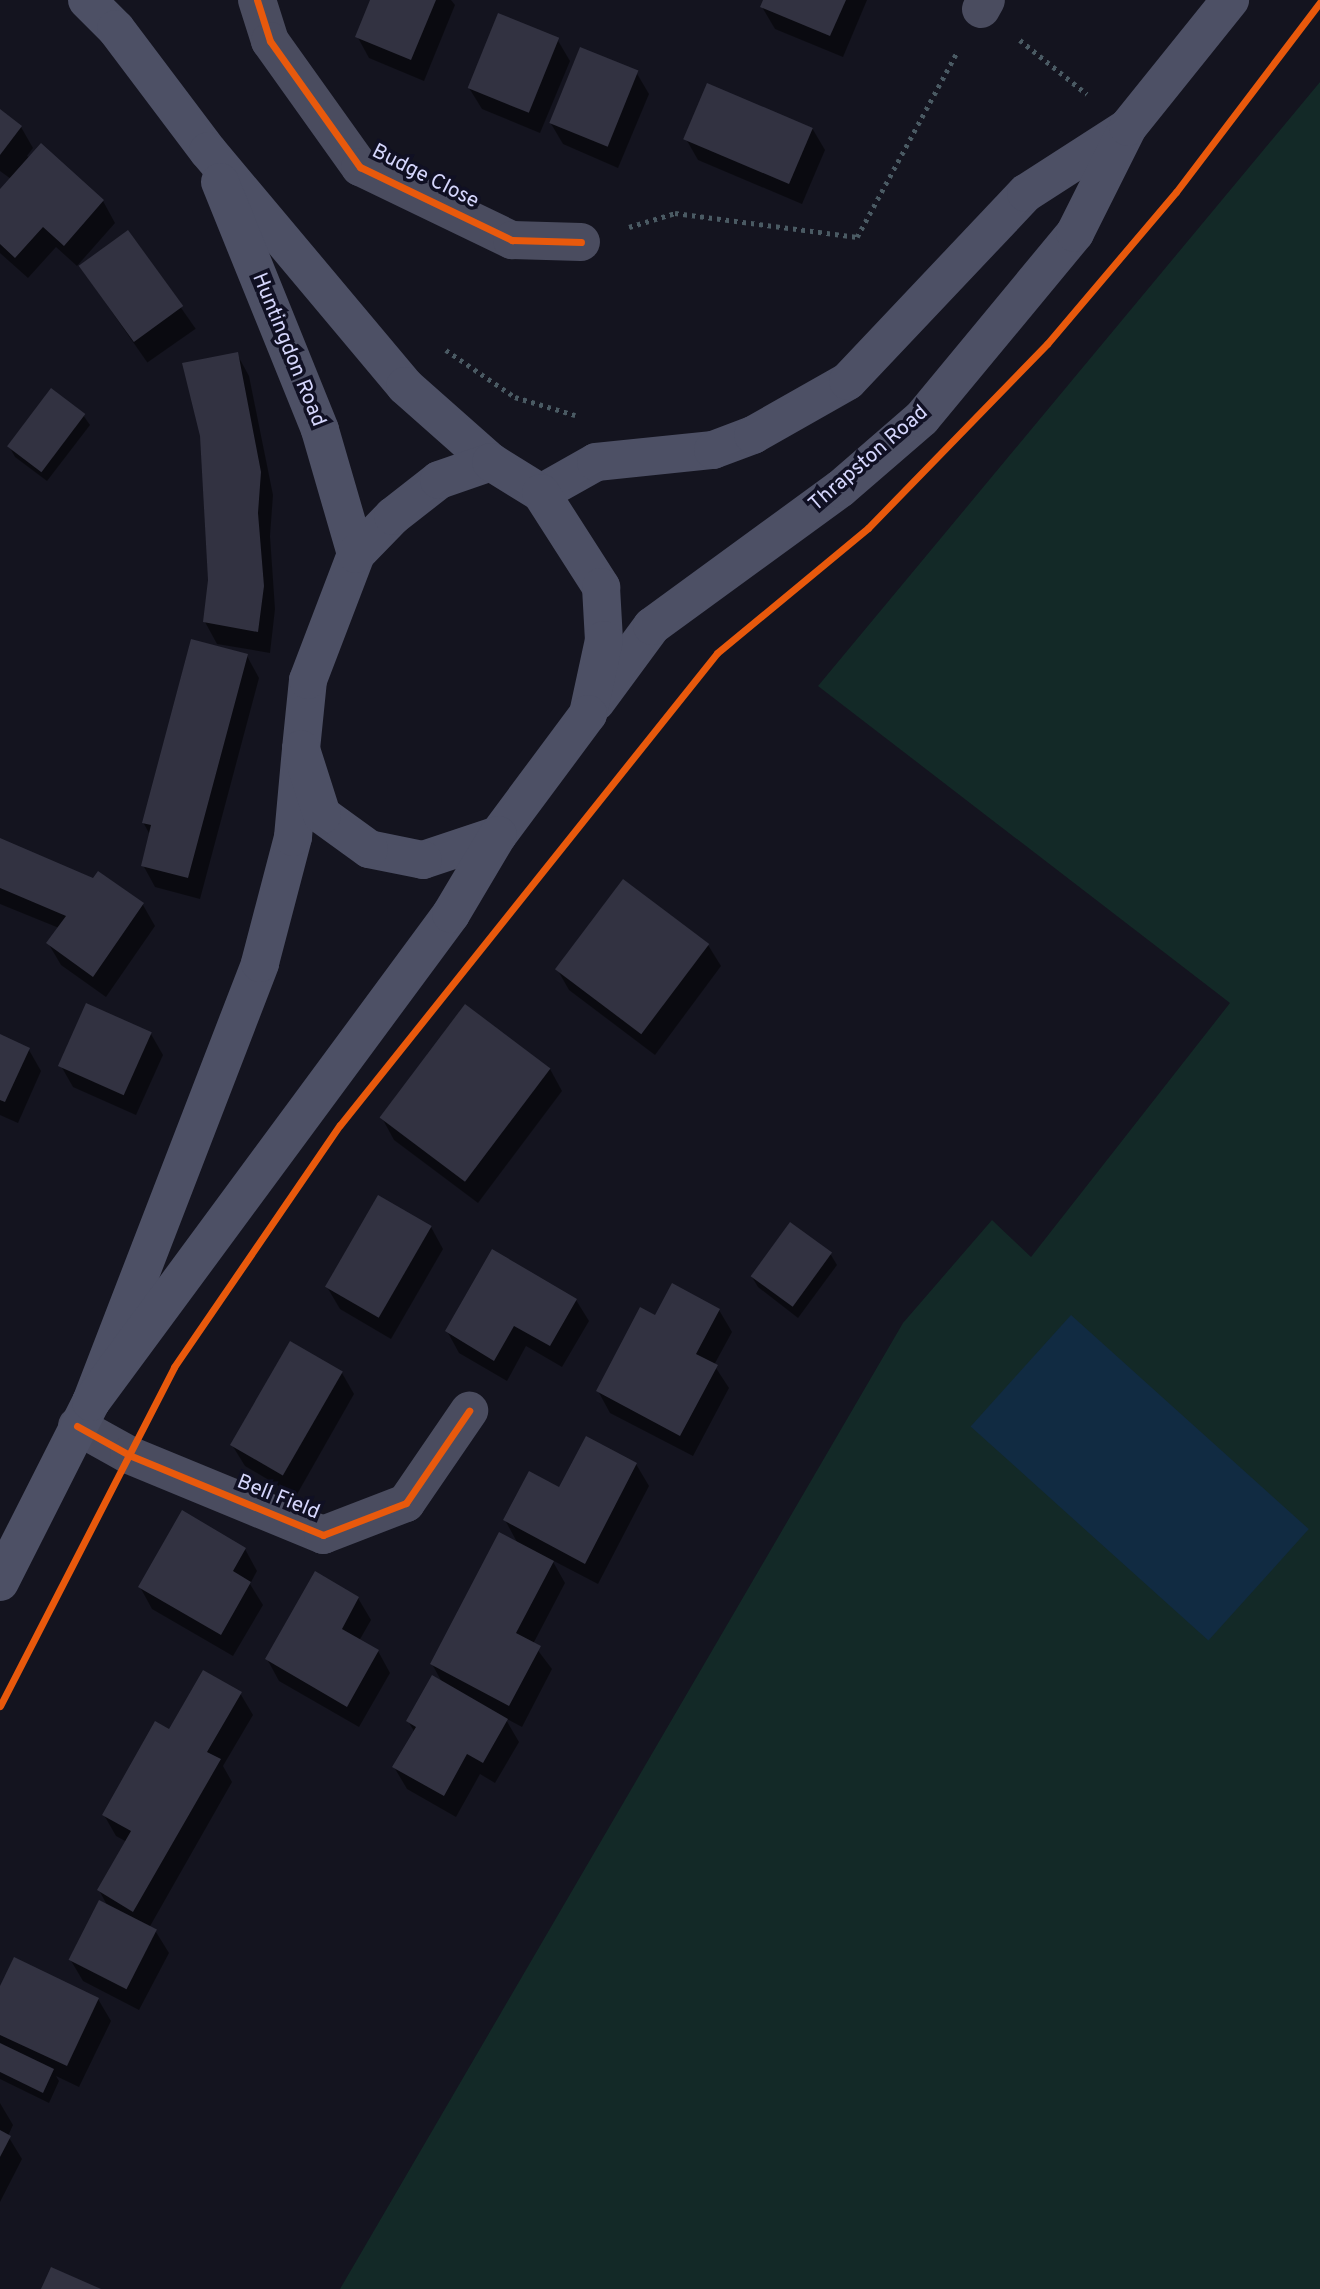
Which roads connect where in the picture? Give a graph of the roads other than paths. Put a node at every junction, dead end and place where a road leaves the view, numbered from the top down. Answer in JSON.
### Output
{"nodes":[{"id":1,"x":87,"y":0,"type":"edge"},
{"id":2,"x":257,"y":0,"type":"edge"},
{"id":3,"x":1230,"y":0,"type":"edge"},
{"id":4,"x":1128,"y":127,"type":"junction"},
{"id":5,"x":208,"y":151,"type":"junction"},
{"id":6,"x":580,"y":242,"type":"road end"},
{"id":7,"x":491,"y":462,"type":"junction"},
{"id":8,"x":541,"y":493,"type":"junction"},
{"id":9,"x":356,"y":554,"type":"junction"},
{"id":10,"x":588,"y":713,"type":"junction"},
{"id":11,"x":301,"y":749,"type":"junction"},
{"id":12,"x":498,"y":835,"type":"junction"},
{"id":13,"x":470,"y":1411,"type":"dead end"},
{"id":14,"x":84,"y":1414,"type":"junction"},
{"id":15,"x":0,"y":1581,"type":"edge"}],
"edges":[{"from":1,"to":5,"type":"main road","name":"Huntingdon Road"},
{"from":2,"to":6,"type":"street","name":"Budge Close"},
{"from":3,"to":4,"type":"main road","name":"Thrapston Road"},
{"from":4,"to":8,"type":"main road","name":"Thrapston Road"},
{"from":4,"to":10,"type":"main road","name":"Thrapston Road"},
{"from":5,"to":7,"type":"main road","name":"Huntingdon Road"},
{"from":5,"to":9,"type":"main road","name":"Huntingdon Road"},
{"from":7,"to":8,"type":"main road","name":"Thrapston Road"},
{"from":7,"to":9,"type":"main road"},
{"from":8,"to":10,"type":"main road","name":"Thrapston Road"},
{"from":9,"to":11,"type":"main road"},
{"from":10,"to":12,"type":"main road","name":"Thrapston Road"},
{"from":11,"to":12,"type":"main road"},
{"from":11,"to":14,"type":"main road"},
{"from":12,"to":14,"type":"main road","name":"Thrapston Road"},
{"from":13,"to":14,"type":"street","name":"Bell Field"},
{"from":14,"to":15,"type":"main road"}]}
